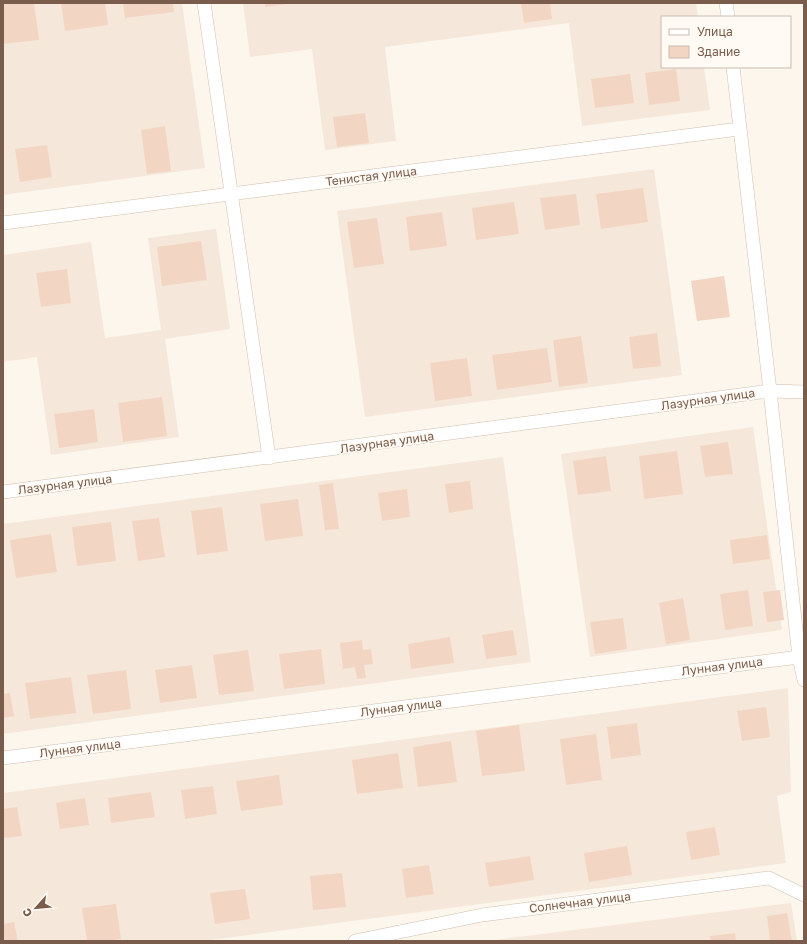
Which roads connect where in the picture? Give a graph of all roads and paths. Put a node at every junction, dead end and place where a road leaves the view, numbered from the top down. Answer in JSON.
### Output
{"nodes":[{"id":1,"x":204,"y":3,"type":"edge"},
{"id":2,"x":726,"y":3,"type":"edge"},
{"id":3,"x":728,"y":16,"type":"edge"},
{"id":4,"x":733,"y":68,"type":"edge"},
{"id":5,"x":739,"y":129,"type":"junction"},
{"id":6,"x":232,"y":194,"type":"junction"},
{"id":7,"x":3,"y":223,"type":"edge"},
{"id":8,"x":770,"y":391,"type":"junction"},
{"id":9,"x":804,"y":392,"type":"edge"},
{"id":10,"x":269,"y":458,"type":"junction"},
{"id":11,"x":3,"y":492,"type":"edge"},
{"id":12,"x":799,"y":657,"type":"junction"},
{"id":13,"x":804,"y":680,"type":"edge"},
{"id":14,"x":3,"y":758,"type":"edge"},
{"id":15,"x":804,"y":895,"type":"edge"},
{"id":16,"x":355,"y":941,"type":"edge"}],
"edges":[{"from":1,"to":6,"type":"street"},
{"from":2,"to":3,"type":"street"},
{"from":4,"to":5,"type":"street"},
{"from":5,"to":6,"type":"street","name":"Тенистая улица"},
{"from":5,"to":8,"type":"street"},
{"from":6,"to":7,"type":"street","name":"Тенистая улица"},
{"from":6,"to":10,"type":"street"},
{"from":8,"to":9,"type":"street","name":"Лазурная улица"},
{"from":8,"to":10,"type":"street","name":"Лазурная улица"},
{"from":8,"to":12,"type":"street"},
{"from":10,"to":11,"type":"street","name":"Лазурная улица"},
{"from":12,"to":13,"type":"street"},
{"from":12,"to":14,"type":"street","name":"Лунная улица"},
{"from":15,"to":16,"type":"street","name":"Солнечная улица"}]}
